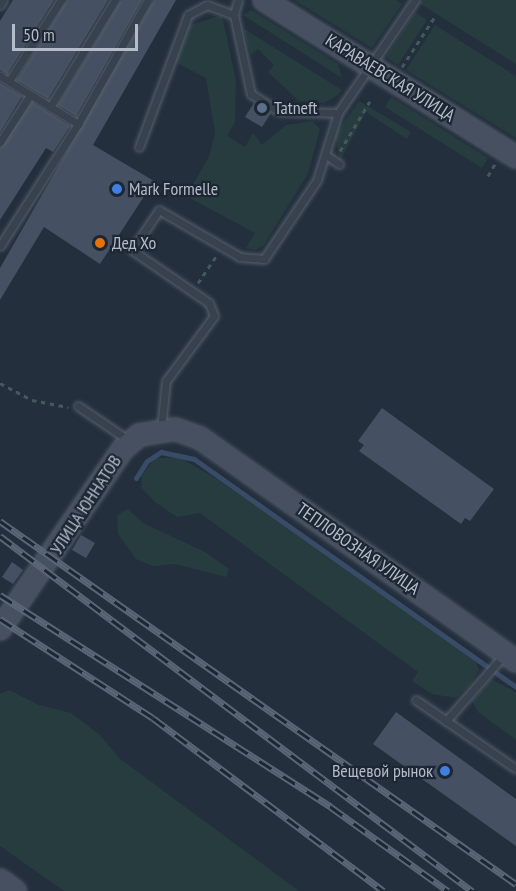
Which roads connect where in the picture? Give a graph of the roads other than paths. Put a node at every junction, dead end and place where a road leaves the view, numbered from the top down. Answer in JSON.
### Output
{"nodes":[{"id":1,"x":3,"y":0,"type":"edge"},
{"id":2,"x":61,"y":0,"type":"edge"},
{"id":3,"x":115,"y":0,"type":"edge"},
{"id":4,"x":148,"y":0,"type":"edge"},
{"id":5,"x":238,"y":0,"type":"edge"},
{"id":6,"x":264,"y":0,"type":"edge"},
{"id":7,"x":416,"y":0,"type":"edge"},
{"id":8,"x":0,"y":5,"type":"edge"},
{"id":9,"x":234,"y":15,"type":"junction"},
{"id":10,"x":370,"y":66,"type":"junction"},
{"id":11,"x":0,"y":76,"type":"edge"},
{"id":12,"x":9,"y":81,"type":"junction"},
{"id":13,"x":30,"y":94,"type":"junction"},
{"id":14,"x":50,"y":107,"type":"junction"},
{"id":15,"x":338,"y":113,"type":"junction"},
{"id":16,"x":78,"y":124,"type":"junction"},
{"id":17,"x":0,"y":142,"type":"edge"},
{"id":18,"x":139,"y":147,"type":"dead end"},
{"id":19,"x":326,"y":155,"type":"junction"},
{"id":20,"x":516,"y":157,"type":"edge"},
{"id":21,"x":336,"y":163,"type":"road end"},
{"id":22,"x":0,"y":246,"type":"edge"},
{"id":23,"x":78,"y":406,"type":"road end"},
{"id":24,"x":161,"y":429,"type":"junction"},
{"id":25,"x":130,"y":441,"type":"junction"},
{"id":26,"x":0,"y":629,"type":"edge"},
{"id":27,"x":505,"y":659,"type":"edge"},
{"id":28,"x":416,"y":700,"type":"dead end"},
{"id":29,"x":446,"y":721,"type":"junction"},
{"id":30,"x":516,"y":769,"type":"edge"},
{"id":31,"x":0,"y":880,"type":"edge"},
{"id":32,"x":15,"y":891,"type":"edge"}],
"edges":[{"from":1,"to":8,"type":"lane"},
{"from":2,"to":12,"type":"lane"},
{"from":3,"to":14,"type":"lane"},
{"from":4,"to":16,"type":"lane"},
{"from":5,"to":9,"type":"lane"},
{"from":6,"to":10,"type":"street","name":"КАРАВАЕВСКАЯ УЛИЦА"},
{"from":7,"to":10,"type":"lane"},
{"from":9,"to":15,"type":"lane"},
{"from":9,"to":18,"type":"lane"},
{"from":10,"to":15,"type":"lane"},
{"from":10,"to":20,"type":"street","name":"КАРАВАЕВСКАЯ УЛИЦА"},
{"from":11,"to":12,"type":"lane"},
{"from":12,"to":13,"type":"lane"},
{"from":13,"to":14,"type":"lane"},
{"from":13,"to":17,"type":"lane"},
{"from":14,"to":16,"type":"lane"},
{"from":15,"to":19,"type":"lane"},
{"from":16,"to":22,"type":"lane"},
{"from":19,"to":21,"type":"lane"},
{"from":19,"to":24,"type":"lane"},
{"from":23,"to":25,"type":"lane"},
{"from":24,"to":25,"type":"street","name":"УЛИЦА ЮННАТОВ"},
{"from":24,"to":27,"type":"street","name":"ТЕПЛОВОЗНАЯ УЛИЦА"},
{"from":25,"to":26,"type":"street","name":"УЛИЦА ЮННАТОВ"},
{"from":27,"to":29,"type":"lane"},
{"from":28,"to":29,"type":"lane"},
{"from":29,"to":30,"type":"lane"},
{"from":31,"to":32,"type":"street"}]}
